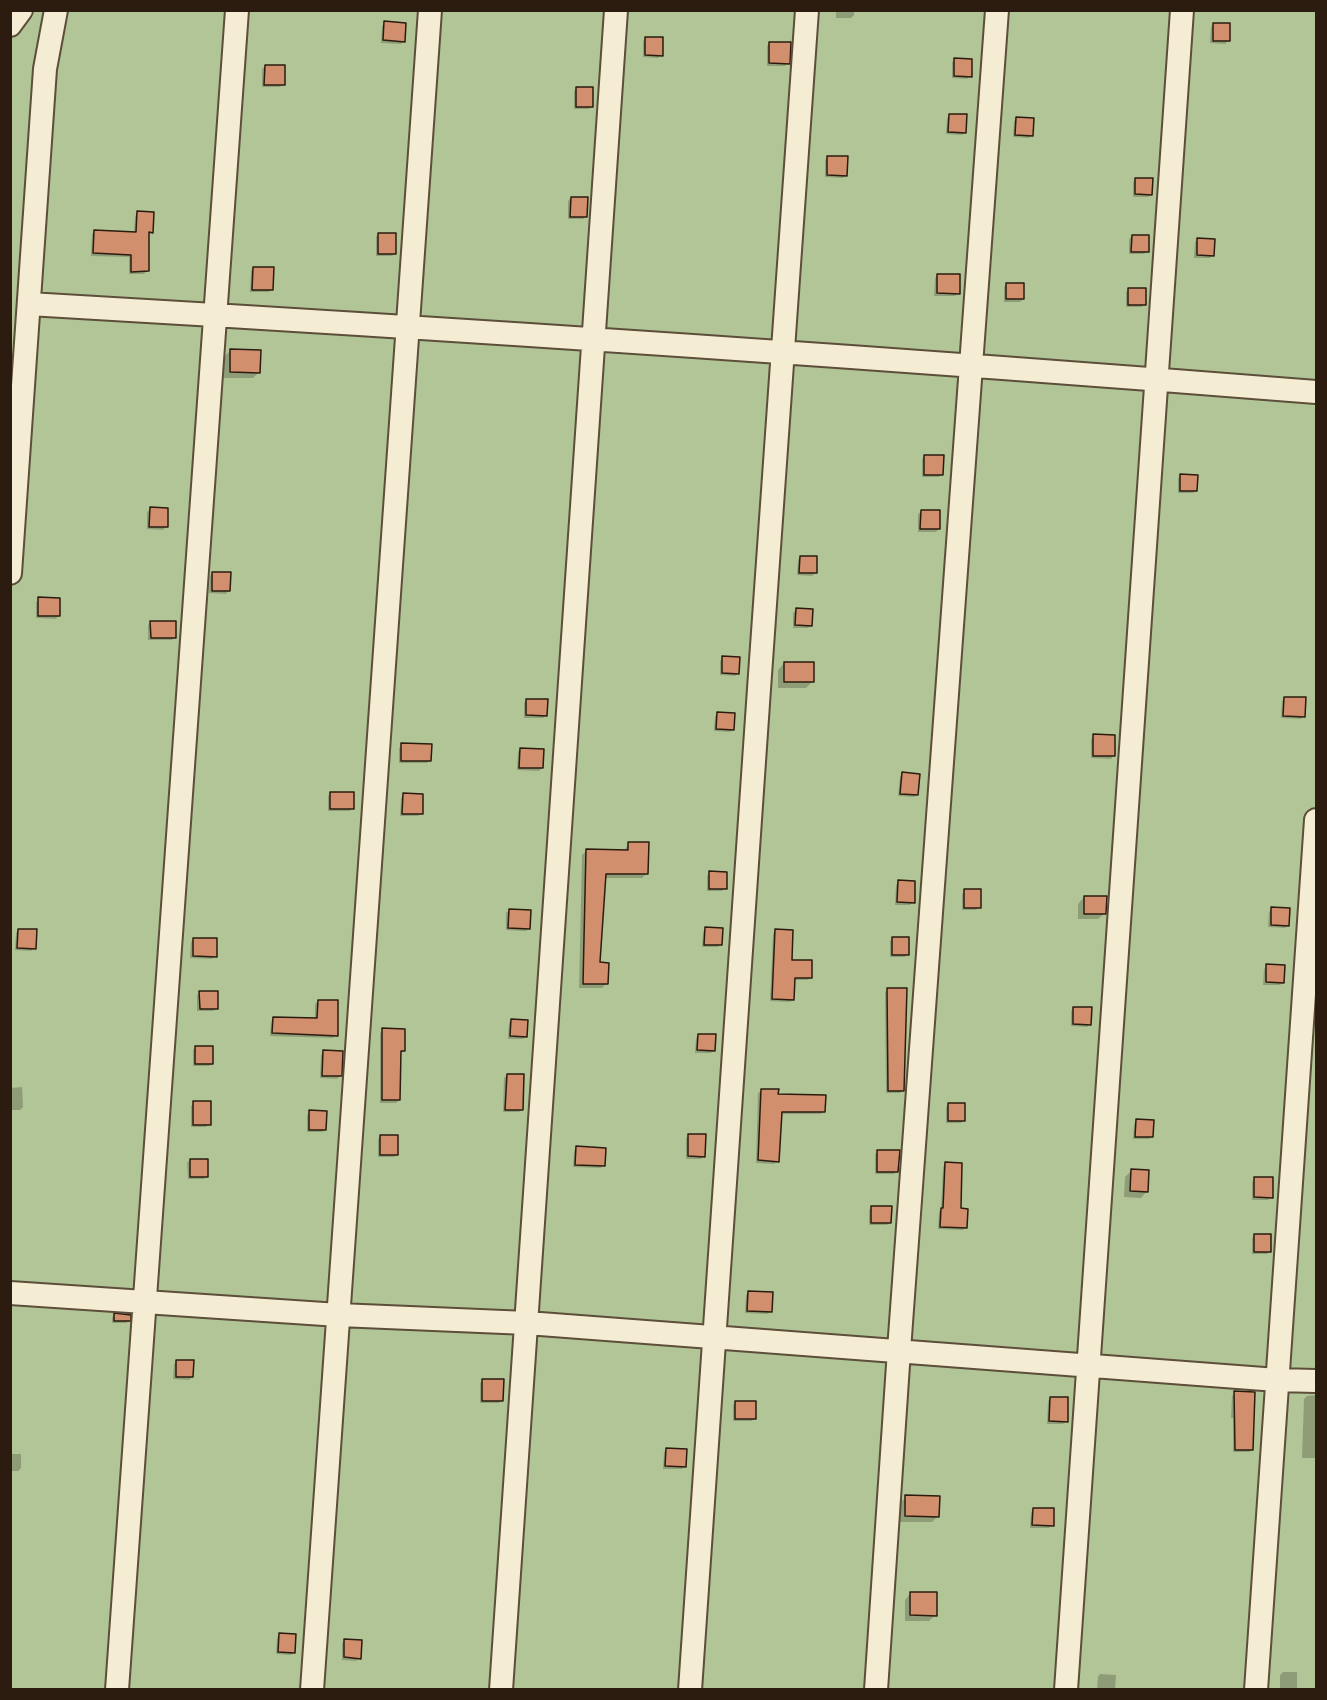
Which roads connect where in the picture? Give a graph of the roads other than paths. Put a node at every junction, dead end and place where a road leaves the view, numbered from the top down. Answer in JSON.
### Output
{"nodes":[{"id":1,"x":21,"y":10,"type":"edge"},
{"id":2,"x":56,"y":10,"type":"edge"},
{"id":3,"x":237,"y":10,"type":"edge"},
{"id":4,"x":430,"y":10,"type":"edge"},
{"id":5,"x":616,"y":10,"type":"edge"},
{"id":6,"x":807,"y":10,"type":"edge"},
{"id":7,"x":997,"y":10,"type":"edge"},
{"id":8,"x":1182,"y":10,"type":"edge"},
{"id":9,"x":10,"y":25,"type":"edge"},
{"id":10,"x":29,"y":304,"type":"junction"},
{"id":11,"x":214,"y":315,"type":"junction"},
{"id":12,"x":407,"y":327,"type":"junction"},
{"id":13,"x":594,"y":338,"type":"junction"},
{"id":14,"x":784,"y":353,"type":"junction"},
{"id":15,"x":972,"y":364,"type":"junction"},
{"id":16,"x":1156,"y":379,"type":"junction"},
{"id":17,"x":1317,"y":392,"type":"edge"},
{"id":18,"x":10,"y":573,"type":"edge"},
{"id":19,"x":1317,"y":820,"type":"edge"},
{"id":20,"x":10,"y":1293,"type":"edge"},
{"id":21,"x":147,"y":1302,"type":"junction"},
{"id":22,"x":339,"y":1315,"type":"junction"},
{"id":23,"x":527,"y":1323,"type":"junction"},
{"id":24,"x":712,"y":1337,"type":"junction"},
{"id":25,"x":899,"y":1350,"type":"junction"},
{"id":26,"x":1089,"y":1364,"type":"junction"},
{"id":27,"x":1277,"y":1380,"type":"junction"},
{"id":28,"x":1317,"y":1381,"type":"edge"},
{"id":29,"x":117,"y":1689,"type":"edge"},
{"id":30,"x":312,"y":1689,"type":"edge"},
{"id":31,"x":501,"y":1689,"type":"edge"},
{"id":32,"x":690,"y":1689,"type":"edge"},
{"id":33,"x":876,"y":1689,"type":"edge"},
{"id":34,"x":1066,"y":1689,"type":"edge"},
{"id":35,"x":1257,"y":1689,"type":"edge"}],
"edges":[{"from":1,"to":9,"type":"street"},
{"from":2,"to":10,"type":"street"},
{"from":3,"to":11,"type":"street"},
{"from":4,"to":12,"type":"street"},
{"from":5,"to":13,"type":"street"},
{"from":6,"to":14,"type":"street"},
{"from":7,"to":15,"type":"street"},
{"from":8,"to":16,"type":"street"},
{"from":10,"to":11,"type":"street"},
{"from":10,"to":18,"type":"street"},
{"from":11,"to":12,"type":"street"},
{"from":11,"to":21,"type":"street"},
{"from":12,"to":13,"type":"street"},
{"from":12,"to":22,"type":"street"},
{"from":13,"to":14,"type":"street"},
{"from":13,"to":23,"type":"street"},
{"from":14,"to":15,"type":"street"},
{"from":14,"to":24,"type":"street"},
{"from":15,"to":16,"type":"street"},
{"from":15,"to":25,"type":"street"},
{"from":16,"to":17,"type":"street"},
{"from":16,"to":26,"type":"street"},
{"from":19,"to":27,"type":"street"},
{"from":20,"to":21,"type":"street"},
{"from":21,"to":22,"type":"street"},
{"from":21,"to":29,"type":"street"},
{"from":22,"to":23,"type":"street"},
{"from":22,"to":30,"type":"street"},
{"from":23,"to":24,"type":"street"},
{"from":23,"to":31,"type":"street"},
{"from":24,"to":25,"type":"street"},
{"from":24,"to":32,"type":"street"},
{"from":25,"to":26,"type":"street"},
{"from":25,"to":33,"type":"street"},
{"from":26,"to":27,"type":"street"},
{"from":26,"to":34,"type":"street"},
{"from":27,"to":28,"type":"street"},
{"from":27,"to":35,"type":"street"}]}
